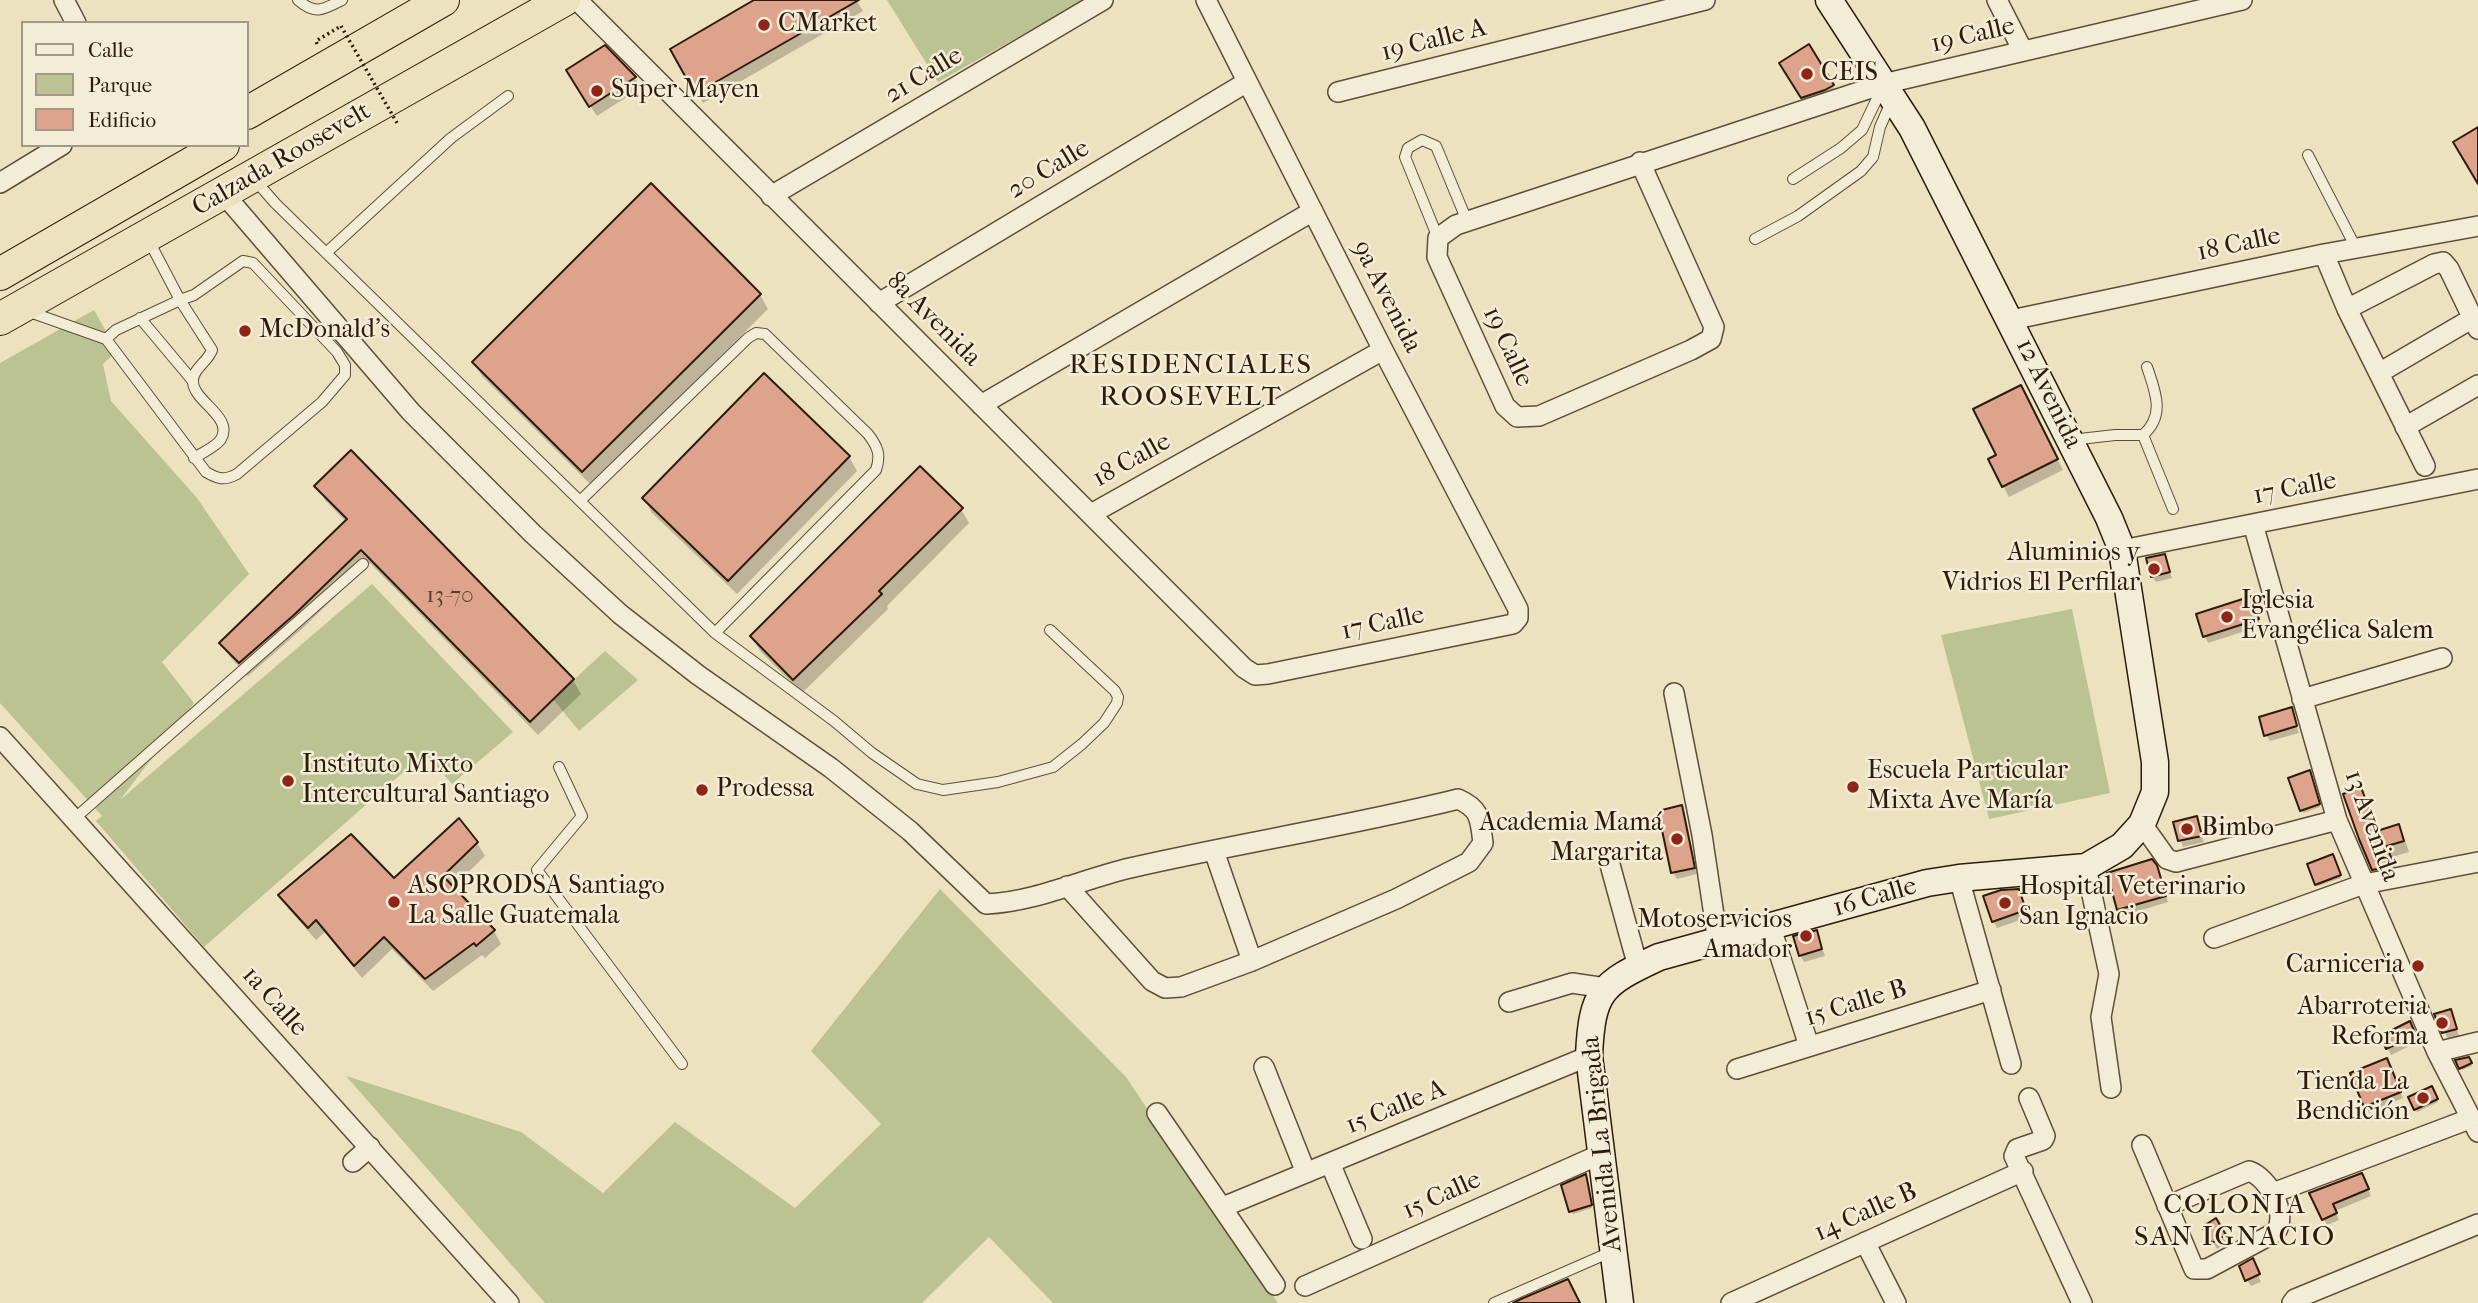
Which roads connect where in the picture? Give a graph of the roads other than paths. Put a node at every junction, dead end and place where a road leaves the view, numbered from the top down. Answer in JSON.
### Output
{"nodes":[{"id":1,"x":64,"y":0,"type":"edge"},
{"id":2,"x":298,"y":0,"type":"edge"},
{"id":3,"x":342,"y":0,"type":"edge"},
{"id":4,"x":564,"y":0,"type":"edge"},
{"id":5,"x":577,"y":0,"type":"edge"},
{"id":6,"x":1103,"y":0,"type":"edge"},
{"id":7,"x":1206,"y":0,"type":"edge"},
{"id":8,"x":1705,"y":0,"type":"edge"},
{"id":9,"x":1829,"y":0,"type":"edge"},
{"id":10,"x":1997,"y":0,"type":"edge"},
{"id":11,"x":2242,"y":0,"type":"edge"},
{"id":12,"x":2223,"y":2,"type":"edge"},
{"id":13,"x":428,"y":4,"type":"edge"},
{"id":14,"x":75,"y":21,"type":"edge"},
{"id":15,"x":2023,"y":51,"type":"junction"},
{"id":16,"x":315,"y":74,"type":"junction"},
{"id":17,"x":1247,"y":82,"type":"junction"},
{"id":18,"x":1888,"y":91,"type":"junction"},
{"id":19,"x":1338,"y":92,"type":"dead end"},
{"id":20,"x":508,"y":96,"type":"dead end"},
{"id":21,"x":248,"y":112,"type":"edge"},
{"id":22,"x":248,"y":131,"type":"edge"},
{"id":23,"x":59,"y":147,"type":"edge"},
{"id":24,"x":189,"y":147,"type":"edge"},
{"id":25,"x":220,"y":147,"type":"edge"},
{"id":26,"x":2308,"y":155,"type":"dead end"},
{"id":27,"x":1640,"y":162,"type":"junction"},
{"id":28,"x":252,"y":176,"type":"junction"},
{"id":29,"x":1793,"y":179,"type":"dead end"},
{"id":30,"x":0,"y":183,"type":"edge"},
{"id":31,"x":223,"y":194,"type":"junction"},
{"id":32,"x":771,"y":196,"type":"junction"},
{"id":33,"x":1313,"y":211,"type":"junction"},
{"id":34,"x":1467,"y":221,"type":"junction"},
{"id":35,"x":2478,"y":226,"type":"edge"},
{"id":36,"x":147,"y":236,"type":"junction"},
{"id":37,"x":1438,"y":238,"type":"junction"},
{"id":38,"x":1755,"y":239,"type":"dead end"},
{"id":39,"x":2356,"y":248,"type":"junction"},
{"id":40,"x":326,"y":253,"type":"junction"},
{"id":41,"x":2324,"y":254,"type":"junction"},
{"id":42,"x":0,"y":256,"type":"edge"},
{"id":43,"x":0,"y":274,"type":"edge"},
{"id":44,"x":180,"y":300,"type":"junction"},
{"id":45,"x":878,"y":303,"type":"junction"},
{"id":46,"x":2347,"y":309,"type":"junction"},
{"id":47,"x":10,"y":314,"type":"edge"},
{"id":48,"x":140,"y":318,"type":"junction"},
{"id":49,"x":2011,"y":320,"type":"junction"},
{"id":50,"x":2475,"y":323,"type":"edge"},
{"id":51,"x":106,"y":340,"type":"junction"},
{"id":52,"x":1383,"y":350,"type":"junction"},
{"id":53,"x":2147,"y":367,"type":"dead end"},
{"id":54,"x":2379,"y":373,"type":"junction"},
{"id":55,"x":192,"y":380,"type":"junction"},
{"id":56,"x":2478,"y":386,"type":"edge"},
{"id":57,"x":981,"y":405,"type":"junction"},
{"id":58,"x":2405,"y":427,"type":"junction"},
{"id":59,"x":2143,"y":435,"type":"junction"},
{"id":60,"x":2071,"y":440,"type":"junction"},
{"id":61,"x":194,"y":458,"type":"junction"},
{"id":62,"x":2425,"y":466,"type":"dead end"},
{"id":63,"x":2478,"y":479,"type":"edge"},
{"id":64,"x":580,"y":500,"type":"junction"},
{"id":65,"x":2173,"y":509,"type":"dead end"},
{"id":66,"x":1091,"y":514,"type":"junction"},
{"id":67,"x":2253,"y":524,"type":"junction"},
{"id":68,"x":2122,"y":550,"type":"junction"},
{"id":69,"x":363,"y":564,"type":"dead end"},
{"id":70,"x":1518,"y":618,"type":"joint"},
{"id":71,"x":1050,"y":630,"type":"dead end"},
{"id":72,"x":715,"y":633,"type":"junction"},
{"id":73,"x":2442,"y":658,"type":"dead end"},
{"id":74,"x":1255,"y":675,"type":"joint"},
{"id":75,"x":1674,"y":693,"type":"dead end"},
{"id":76,"x":2302,"y":699,"type":"junction"},
{"id":77,"x":0,"y":737,"type":"edge"},
{"id":78,"x":559,"y":767,"type":"dead end"},
{"id":79,"x":73,"y":820,"type":"junction"},
{"id":80,"x":2337,"y":820,"type":"junction"},
{"id":81,"x":2142,"y":824,"type":"junction"},
{"id":82,"x":1214,"y":851,"type":"junction"},
{"id":83,"x":1609,"y":861,"type":"dead end"},
{"id":84,"x":2478,"y":862,"type":"edge"},
{"id":85,"x":2086,"y":867,"type":"junction"},
{"id":86,"x":1959,"y":878,"type":"junction"},
{"id":87,"x":2364,"y":884,"type":"junction"},
{"id":88,"x":1067,"y":886,"type":"junction"},
{"id":89,"x":1771,"y":928,"type":"junction"},
{"id":90,"x":2214,"y":938,"type":"dead end"},
{"id":91,"x":1718,"y":942,"type":"junction"},
{"id":92,"x":1252,"y":961,"type":"junction"},
{"id":93,"x":1638,"y":967,"type":"junction"},
{"id":94,"x":1606,"y":988,"type":"junction"},
{"id":95,"x":1991,"y":990,"type":"junction"},
{"id":96,"x":1509,"y":1002,"type":"dead end"},
{"id":97,"x":2478,"y":1042,"type":"edge"},
{"id":98,"x":1810,"y":1046,"type":"junction"},
{"id":99,"x":2437,"y":1052,"type":"junction"},
{"id":100,"x":1589,"y":1056,"type":"junction"},
{"id":101,"x":682,"y":1064,"type":"dead end"},
{"id":102,"x":2011,"y":1064,"type":"dead end"},
{"id":103,"x":1264,"y":1067,"type":"dead end"},
{"id":104,"x":1737,"y":1069,"type":"dead end"},
{"id":105,"x":2111,"y":1088,"type":"dead end"},
{"id":106,"x":2029,"y":1098,"type":"dead end"},
{"id":107,"x":1157,"y":1113,"type":"dead end"},
{"id":108,"x":2475,"y":1125,"type":"edge"},
{"id":109,"x":2143,"y":1145,"type":"dead end"},
{"id":110,"x":370,"y":1146,"type":"junction"},
{"id":111,"x":1601,"y":1153,"type":"junction"},
{"id":112,"x":353,"y":1162,"type":"dead end"},
{"id":113,"x":1330,"y":1163,"type":"junction"},
{"id":114,"x":2023,"y":1171,"type":"junction"},
{"id":115,"x":1306,"y":1173,"type":"junction"},
{"id":116,"x":2273,"y":1193,"type":"junction"},
{"id":117,"x":2167,"y":1206,"type":"junction"},
{"id":118,"x":1223,"y":1207,"type":"junction"},
{"id":119,"x":2478,"y":1224,"type":"edge"},
{"id":120,"x":1362,"y":1239,"type":"dead end"},
{"id":121,"x":1864,"y":1242,"type":"junction"},
{"id":122,"x":1614,"y":1251,"type":"junction"},
{"id":123,"x":1275,"y":1285,"type":"dead end"},
{"id":124,"x":1305,"y":1286,"type":"dead end"},
{"id":125,"x":509,"y":1303,"type":"edge"},
{"id":126,"x":1494,"y":1303,"type":"edge"},
{"id":127,"x":1620,"y":1303,"type":"edge"},
{"id":128,"x":1731,"y":1303,"type":"edge"},
{"id":129,"x":1896,"y":1303,"type":"edge"},
{"id":130,"x":2082,"y":1303,"type":"edge"},
{"id":131,"x":2292,"y":1303,"type":"edge"}],
"edges":[{"from":1,"to":14,"type":"street"},
{"from":2,"to":3,"type":"lane"},
{"from":4,"to":28,"type":"highway","name":"Calzada Roosevelt"},
{"from":5,"to":32,"type":"street","name":"8a Avenida"},
{"from":6,"to":32,"type":"street","name":"21 Calle"},
{"from":7,"to":17,"type":"street","name":"9a Avenida"},
{"from":8,"to":19,"type":"street","name":"19 Calle A"},
{"from":9,"to":18,"type":"main road","name":"12 Avenida"},
{"from":10,"to":15,"type":"street"},
{"from":11,"to":12,"type":"street","name":"19 Calle"},
{"from":12,"to":15,"type":"street","name":"19 Calle"},
{"from":13,"to":16,"type":"highway"},
{"from":15,"to":18,"type":"street","name":"19 Calle"},
{"from":16,"to":21,"type":"highway"},
{"from":16,"to":22,"type":"highway"},
{"from":17,"to":33,"type":"street","name":"9a Avenida"},
{"from":17,"to":45,"type":"street","name":"20 Calle"},
{"from":18,"to":27,"type":"street","name":"19 Calle"},
{"from":18,"to":29,"type":"lane"},
{"from":18,"to":38,"type":"lane"},
{"from":18,"to":49,"type":"main road","name":"12 Avenida"},
{"from":20,"to":40,"type":"lane"},
{"from":23,"to":30,"type":"street"},
{"from":24,"to":42,"type":"highway"},
{"from":25,"to":43,"type":"highway"},
{"from":26,"to":39,"type":"lane"},
{"from":27,"to":34,"type":"street","name":"19 Calle"},
{"from":27,"to":37,"type":"street","name":"19 Calle"},
{"from":28,"to":31,"type":"highway","name":"Calzada Roosevelt"},
{"from":28,"to":40,"type":"lane"},
{"from":31,"to":36,"type":"highway","name":"Calzada Roosevelt"},
{"from":31,"to":88,"type":"street"},
{"from":32,"to":45,"type":"street","name":"8a Avenida"},
{"from":33,"to":52,"type":"street","name":"9a Avenida"},
{"from":33,"to":57,"type":"street"},
{"from":34,"to":37,"type":"street","name":"19 Calle"},
{"from":34,"to":37,"type":"lane"},
{"from":35,"to":39,"type":"street","name":"18 Calle"},
{"from":36,"to":44,"type":"lane"},
{"from":36,"to":47,"type":"highway","name":"Calzada Roosevelt"},
{"from":39,"to":41,"type":"street","name":"18 Calle"},
{"from":40,"to":64,"type":"lane"},
{"from":41,"to":46,"type":"street"},
{"from":41,"to":49,"type":"street","name":"18 Calle"},
{"from":44,"to":48,"type":"lane"},
{"from":44,"to":55,"type":"lane"},
{"from":44,"to":61,"type":"lane"},
{"from":45,"to":57,"type":"street","name":"8a Avenida"},
{"from":46,"to":50,"type":"street"},
{"from":46,"to":54,"type":"street"},
{"from":47,"to":51,"type":"lane"},
{"from":48,"to":51,"type":"lane"},
{"from":48,"to":55,"type":"lane"},
{"from":49,"to":60,"type":"main road","name":"12 Avenida"},
{"from":50,"to":54,"type":"street"},
{"from":51,"to":61,"type":"lane"},
{"from":52,"to":66,"type":"street","name":"18 Calle"},
{"from":52,"to":70,"type":"street","name":"9a Avenida"},
{"from":53,"to":59,"type":"lane"},
{"from":54,"to":58,"type":"street"},
{"from":55,"to":61,"type":"lane"},
{"from":56,"to":58,"type":"street"},
{"from":57,"to":66,"type":"street","name":"8a Avenida"},
{"from":58,"to":62,"type":"street"},
{"from":59,"to":60,"type":"lane"},
{"from":59,"to":65,"type":"lane"},
{"from":60,"to":68,"type":"main road","name":"12 Avenida"},
{"from":63,"to":67,"type":"street","name":"17 Calle"},
{"from":64,"to":72,"type":"lane"},
{"from":64,"to":72,"type":"lane"},
{"from":66,"to":74,"type":"street","name":"8a Avenida"},
{"from":67,"to":68,"type":"street","name":"17 Calle"},
{"from":67,"to":76,"type":"street","name":"13 Avenida"},
{"from":68,"to":81,"type":"main road","name":"12 Avenida"},
{"from":69,"to":79,"type":"lane"},
{"from":70,"to":74,"type":"street","name":"17 Calle"},
{"from":71,"to":72,"type":"lane"},
{"from":73,"to":76,"type":"street"},
{"from":75,"to":91,"type":"street"},
{"from":76,"to":80,"type":"street","name":"13 Avenida"},
{"from":77,"to":79,"type":"street","name":"1a Calle"},
{"from":78,"to":101,"type":"lane"},
{"from":79,"to":110,"type":"street","name":"1a Calle"},
{"from":80,"to":81,"type":"street"},
{"from":80,"to":87,"type":"street","name":"13 Avenida"},
{"from":81,"to":85,"type":"main road","name":"16 Calle"},
{"from":82,"to":88,"type":"street"},
{"from":82,"to":92,"type":"street"},
{"from":82,"to":92,"type":"street"},
{"from":83,"to":93,"type":"street"},
{"from":84,"to":87,"type":"street"},
{"from":85,"to":86,"type":"main road","name":"16 Calle"},
{"from":85,"to":105,"type":"street"},
{"from":86,"to":89,"type":"main road","name":"16 Calle"},
{"from":86,"to":95,"type":"street"},
{"from":87,"to":90,"type":"street"},
{"from":87,"to":99,"type":"street","name":"13 Avenida"},
{"from":88,"to":92,"type":"street"},
{"from":89,"to":91,"type":"main road","name":"16 Calle"},
{"from":89,"to":98,"type":"street"},
{"from":91,"to":93,"type":"main road","name":"16 Calle"},
{"from":93,"to":94,"type":"main road","name":"16 Calle"},
{"from":94,"to":96,"type":"street"},
{"from":94,"to":100,"type":"main road","name":"Avenida La Brigada"},
{"from":95,"to":98,"type":"street","name":"15 Calle B"},
{"from":95,"to":102,"type":"street"},
{"from":97,"to":99,"type":"street"},
{"from":98,"to":104,"type":"street","name":"15 Calle B"},
{"from":99,"to":108,"type":"street","name":"13 Avenida"},
{"from":100,"to":111,"type":"main road","name":"Avenida La Brigada"},
{"from":100,"to":113,"type":"street","name":"15 Calle A"},
{"from":103,"to":115,"type":"street"},
{"from":106,"to":114,"type":"street"},
{"from":107,"to":118,"type":"street"},
{"from":108,"to":116,"type":"street"},
{"from":109,"to":117,"type":"street"},
{"from":110,"to":112,"type":"street"},
{"from":110,"to":125,"type":"street","name":"1a Calle"},
{"from":111,"to":122,"type":"main road","name":"Avenida La Brigada"},
{"from":111,"to":124,"type":"street","name":"15 Calle"},
{"from":113,"to":115,"type":"street","name":"15 Calle A"},
{"from":113,"to":120,"type":"street"},
{"from":114,"to":121,"type":"street","name":"14 Calle B"},
{"from":114,"to":130,"type":"street"},
{"from":115,"to":118,"type":"street","name":"15 Calle A"},
{"from":116,"to":117,"type":"street"},
{"from":116,"to":117,"type":"street"},
{"from":118,"to":123,"type":"street"},
{"from":119,"to":131,"type":"street"},
{"from":121,"to":128,"type":"street","name":"14 Calle B"},
{"from":121,"to":129,"type":"street"},
{"from":122,"to":126,"type":"lane"},
{"from":122,"to":127,"type":"main road","name":"Avenida La Brigada"}]}
